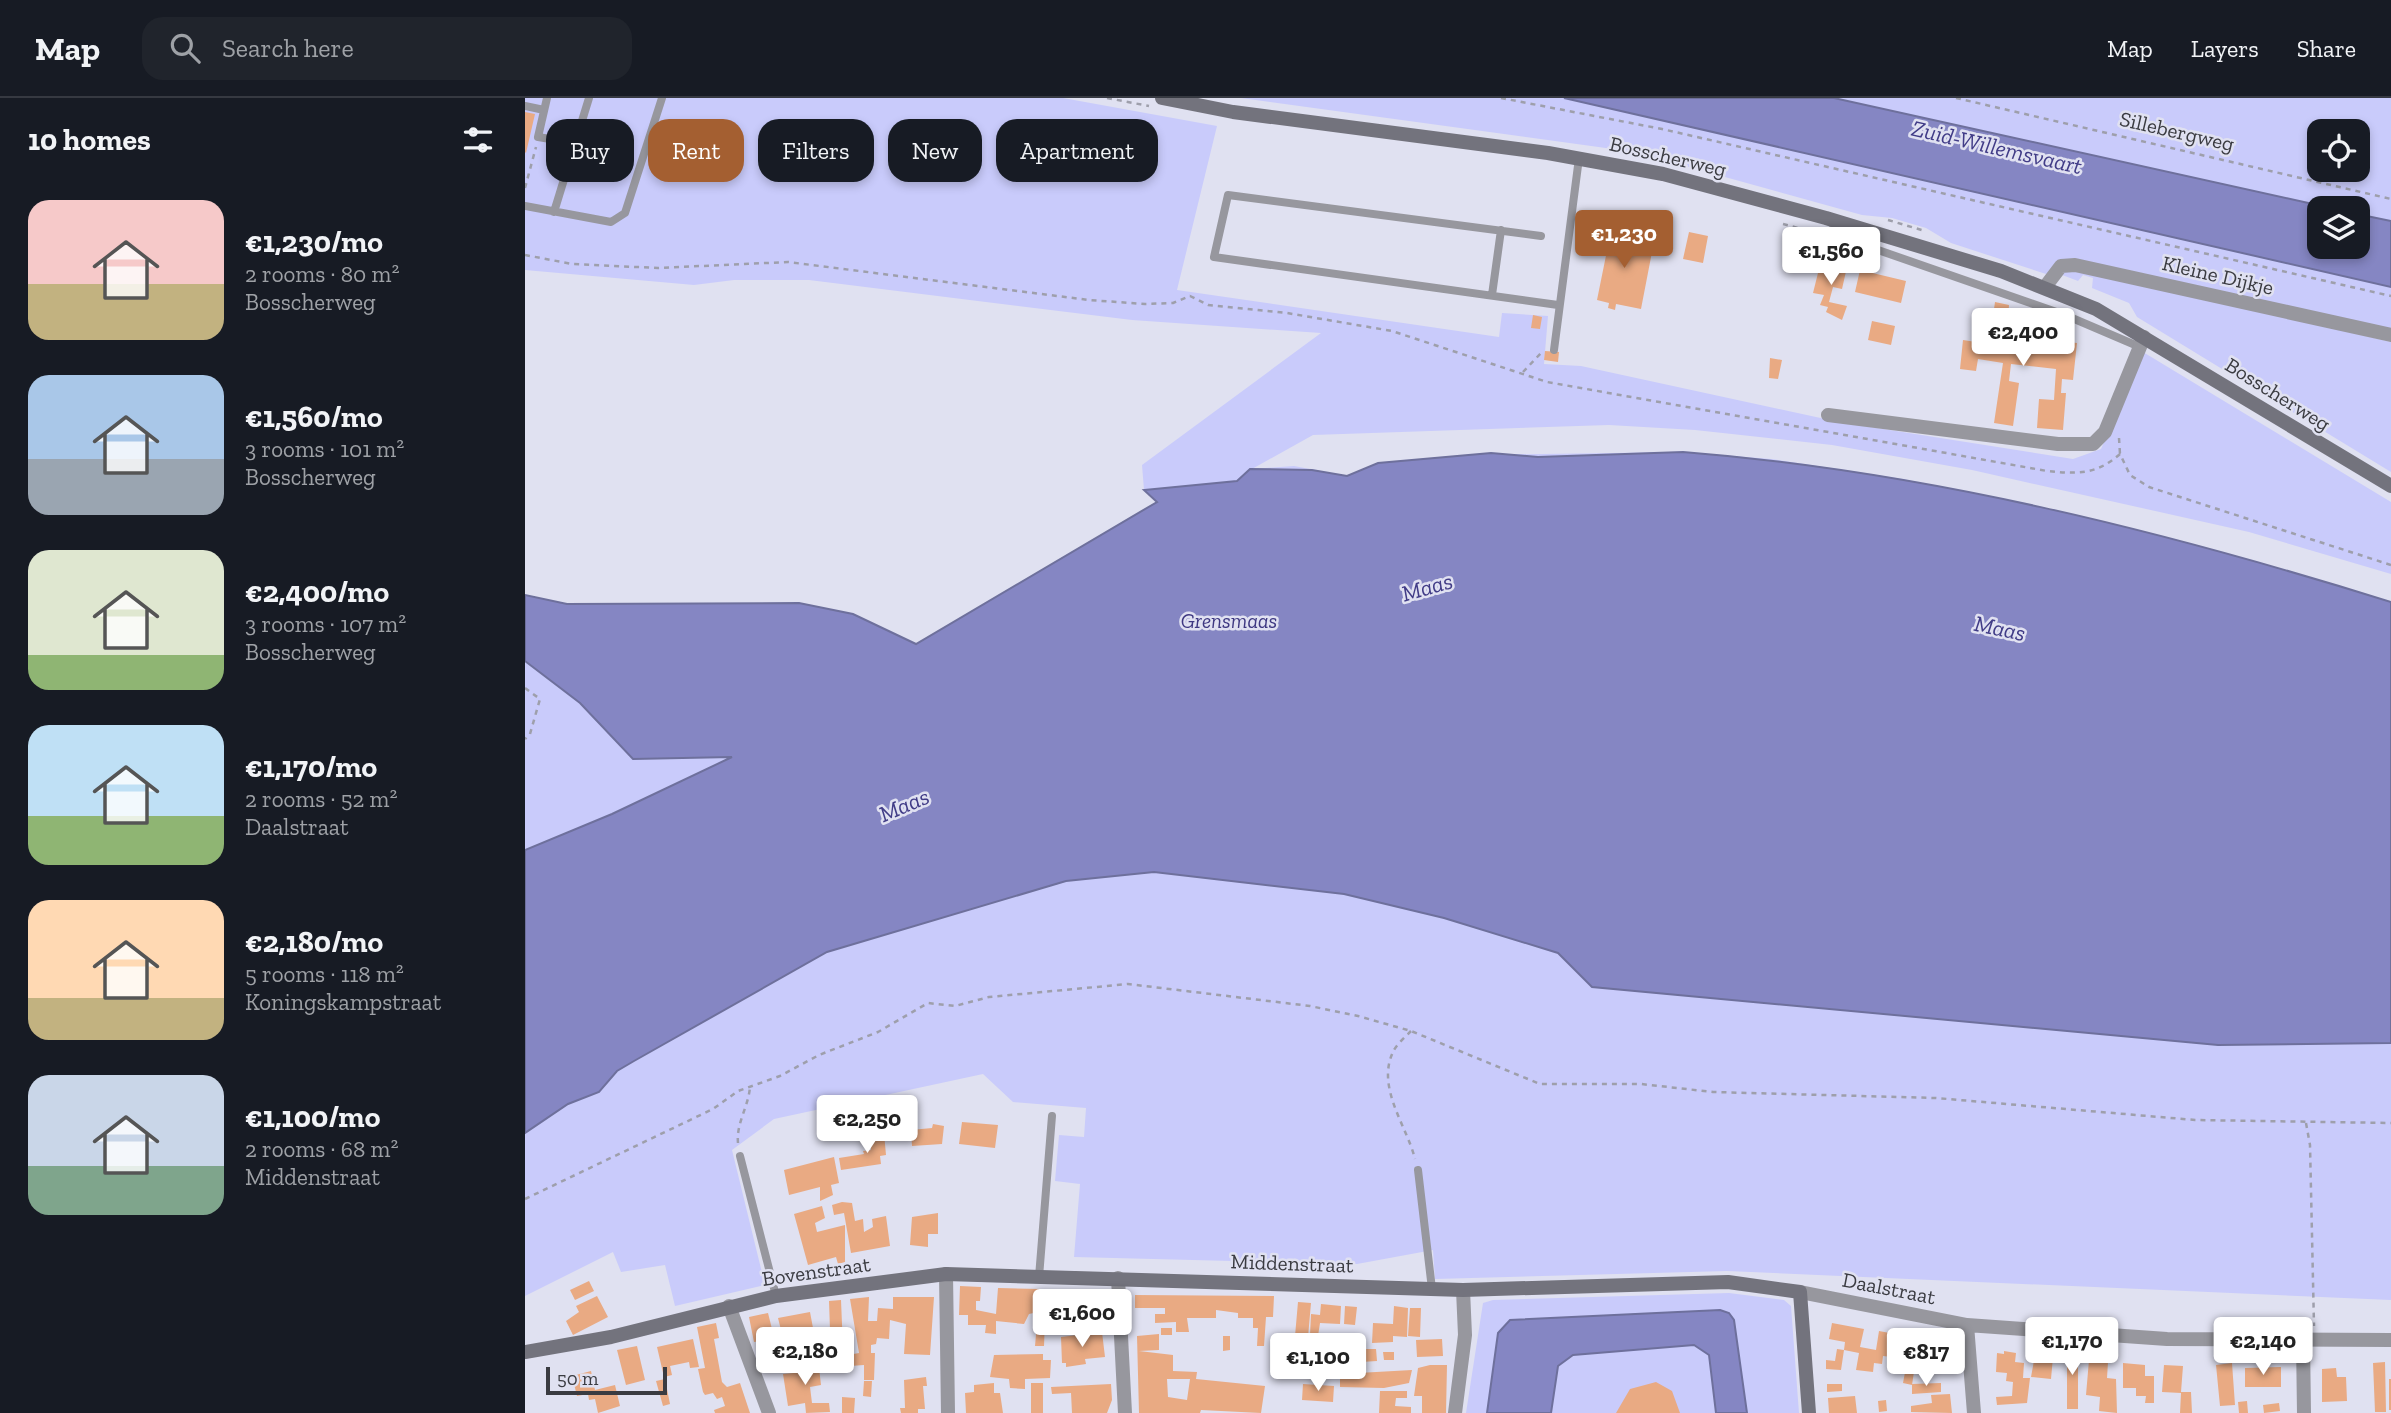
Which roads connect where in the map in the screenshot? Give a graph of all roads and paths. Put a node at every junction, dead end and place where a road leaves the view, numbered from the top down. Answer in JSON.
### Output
{"nodes":[{"id":1,"x":547,"y":98,"type":"edge"},
{"id":2,"x":589,"y":98,"type":"edge"},
{"id":3,"x":662,"y":98,"type":"edge"},
{"id":4,"x":1162,"y":98,"type":"edge"},
{"id":5,"x":1501,"y":98,"type":"edge"},
{"id":6,"x":1956,"y":98,"type":"edge"},
{"id":7,"x":525,"y":106,"type":"edge"},
{"id":8,"x":544,"y":110,"type":"junction"},
{"id":9,"x":583,"y":119,"type":"edge"},
{"id":10,"x":538,"y":137,"type":"junction"},
{"id":11,"x":546,"y":139,"type":"edge"},
{"id":12,"x":1579,"y":158,"type":"junction"},
{"id":13,"x":563,"y":182,"type":"edge"},
{"id":14,"x":525,"y":188,"type":"edge"},
{"id":15,"x":2391,"y":199,"type":"edge"},
{"id":16,"x":525,"y":206,"type":"edge"},
{"id":17,"x":554,"y":212,"type":"junction"},
{"id":18,"x":1826,"y":218,"type":"junction"},
{"id":19,"x":1501,"y":230,"type":"junction"},
{"id":20,"x":1541,"y":236,"type":"dead end"},
{"id":21,"x":525,"y":255,"type":"edge"},
{"id":22,"x":2045,"y":287,"type":"junction"},
{"id":23,"x":1492,"y":295,"type":"junction"},
{"id":24,"x":2391,"y":296,"type":"edge"},
{"id":25,"x":1558,"y":305,"type":"junction"},
{"id":26,"x":1287,"y":313,"type":"dead end"},
{"id":27,"x":2391,"y":335,"type":"edge"},
{"id":28,"x":2142,"y":342,"type":"junction"},
{"id":29,"x":1554,"y":346,"type":"joint"},
{"id":30,"x":1523,"y":372,"type":"dead end"},
{"id":31,"x":1828,"y":415,"type":"dead end"},
{"id":32,"x":2391,"y":486,"type":"edge"},
{"id":33,"x":525,"y":688,"type":"edge"},
{"id":34,"x":525,"y":739,"type":"edge"},
{"id":35,"x":1411,"y":1031,"type":"junction"},
{"id":36,"x":750,"y":1086,"type":"junction"},
{"id":37,"x":1052,"y":1116,"type":"dead end"},
{"id":38,"x":2306,"y":1122,"type":"junction"},
{"id":39,"x":2391,"y":1123,"type":"edge"},
{"id":40,"x":740,"y":1156,"type":"joint"},
{"id":41,"x":1418,"y":1170,"type":"joint"},
{"id":42,"x":525,"y":1199,"type":"edge"},
{"id":43,"x":946,"y":1274,"type":"junction"},
{"id":44,"x":1039,"y":1277,"type":"junction"},
{"id":45,"x":1118,"y":1278,"type":"junction"},
{"id":46,"x":1432,"y":1289,"type":"junction"},
{"id":47,"x":1464,"y":1290,"type":"junction"},
{"id":48,"x":1800,"y":1292,"type":"junction"},
{"id":49,"x":776,"y":1296,"type":"junction"},
{"id":50,"x":729,"y":1306,"type":"junction"},
{"id":51,"x":1967,"y":1325,"type":"junction"},
{"id":52,"x":2309,"y":1340,"type":"junction"},
{"id":53,"x":2391,"y":1340,"type":"edge"},
{"id":54,"x":525,"y":1352,"type":"edge"},
{"id":55,"x":769,"y":1413,"type":"edge"},
{"id":56,"x":948,"y":1413,"type":"edge"},
{"id":57,"x":1125,"y":1413,"type":"edge"},
{"id":58,"x":1455,"y":1413,"type":"edge"},
{"id":59,"x":1809,"y":1413,"type":"edge"},
{"id":60,"x":1974,"y":1413,"type":"edge"},
{"id":61,"x":2304,"y":1413,"type":"edge"}],
"edges":[{"from":1,"to":8,"type":"lane"},
{"from":2,"to":9,"type":"lane"},
{"from":3,"to":17,"type":"lane"},
{"from":4,"to":12,"type":"street","name":"Bosscherweg"},
{"from":5,"to":24,"type":"path"},
{"from":6,"to":15,"type":"path","name":"Sillebergweg"},
{"from":7,"to":8,"type":"lane"},
{"from":8,"to":10,"type":"lane"},
{"from":10,"to":11,"type":"lane"},
{"from":10,"to":14,"type":"path"},
{"from":12,"to":18,"type":"street","name":"Bosscherweg"},
{"from":12,"to":25,"type":"lane"},
{"from":13,"to":17,"type":"lane"},
{"from":16,"to":17,"type":"lane"},
{"from":18,"to":22,"type":"street","name":"Bosscherweg"},
{"from":18,"to":28,"type":"lane"},
{"from":19,"to":20,"type":"lane"},
{"from":19,"to":23,"type":"lane"},
{"from":19,"to":23,"type":"lane"},
{"from":21,"to":26,"type":"path"},
{"from":22,"to":27,"type":"street","name":"Kleine Dijkje"},
{"from":22,"to":28,"type":"street","name":"Bosscherweg"},
{"from":23,"to":25,"type":"lane"},
{"from":25,"to":29,"type":"lane"},
{"from":28,"to":31,"type":"street"},
{"from":28,"to":32,"type":"street","name":"Bosscherweg"},
{"from":29,"to":30,"type":"path"},
{"from":33,"to":34,"type":"path"},
{"from":35,"to":36,"type":"path"},
{"from":35,"to":38,"type":"path"},
{"from":35,"to":41,"type":"path"},
{"from":36,"to":40,"type":"path"},
{"from":36,"to":42,"type":"path"},
{"from":37,"to":44,"type":"lane"},
{"from":38,"to":39,"type":"path"},
{"from":38,"to":52,"type":"path"},
{"from":40,"to":49,"type":"lane"},
{"from":41,"to":46,"type":"lane"},
{"from":43,"to":44,"type":"street","name":"Bovenstraat"},
{"from":43,"to":49,"type":"street","name":"Bovenstraat"},
{"from":43,"to":56,"type":"street"},
{"from":44,"to":45,"type":"street","name":"Bovenstraat"},
{"from":45,"to":46,"type":"street","name":"Middenstraat"},
{"from":45,"to":57,"type":"street"},
{"from":46,"to":47,"type":"street","name":"Middenstraat"},
{"from":47,"to":48,"type":"street","name":"Daalstraat"},
{"from":47,"to":58,"type":"street"},
{"from":48,"to":51,"type":"street","name":"Daalstraat"},
{"from":48,"to":59,"type":"street"},
{"from":49,"to":50,"type":"street","name":"Bovenstraat"},
{"from":50,"to":54,"type":"street","name":"Bovenstraat"},
{"from":50,"to":55,"type":"street"},
{"from":51,"to":52,"type":"street","name":"Daalstraat"},
{"from":51,"to":60,"type":"street"},
{"from":52,"to":53,"type":"street","name":"Daalstraat"},
{"from":52,"to":61,"type":"street"}]}
